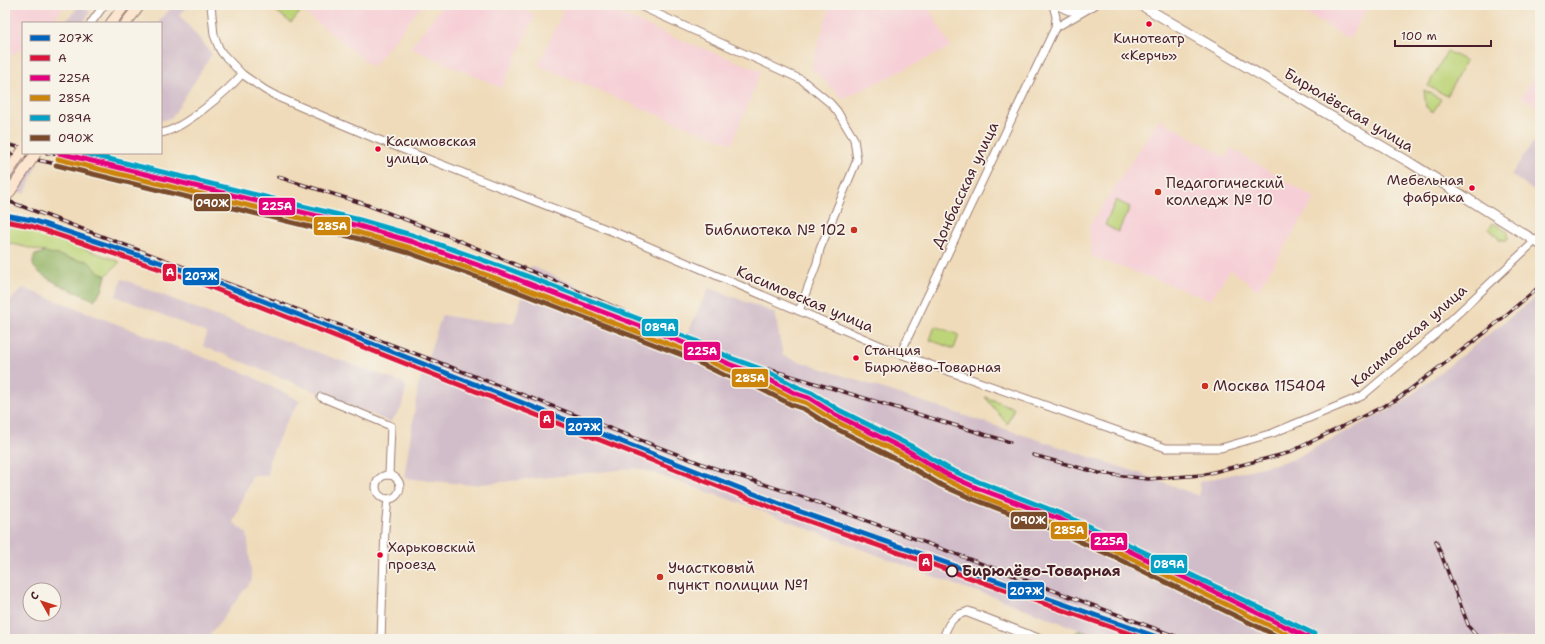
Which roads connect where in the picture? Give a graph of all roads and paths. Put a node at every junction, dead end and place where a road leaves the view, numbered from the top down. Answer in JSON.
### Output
{"nodes":[{"id":1,"x":104,"y":5,"type":"edge"},
{"id":2,"x":124,"y":5,"type":"edge"},
{"id":3,"x":140,"y":5,"type":"edge"},
{"id":4,"x":211,"y":5,"type":"edge"},
{"id":5,"x":638,"y":5,"type":"edge"},
{"id":6,"x":1053,"y":5,"type":"edge"},
{"id":7,"x":1056,"y":5,"type":"edge"},
{"id":8,"x":1095,"y":5,"type":"edge"},
{"id":9,"x":1141,"y":5,"type":"edge"},
{"id":10,"x":1086,"y":10,"type":"junction"},
{"id":11,"x":92,"y":22,"type":"edge"},
{"id":12,"x":112,"y":22,"type":"edge"},
{"id":13,"x":127,"y":22,"type":"edge"},
{"id":14,"x":1055,"y":28,"type":"junction"},
{"id":15,"x":242,"y":74,"type":"junction"},
{"id":16,"x":162,"y":133,"type":"edge"},
{"id":17,"x":22,"y":152,"type":"edge"},
{"id":18,"x":35,"y":154,"type":"edge"},
{"id":19,"x":5,"y":177,"type":"edge"},
{"id":20,"x":5,"y":199,"type":"edge"},
{"id":21,"x":1538,"y":240,"type":"edge"},
{"id":22,"x":800,"y":311,"type":"junction"},
{"id":23,"x":900,"y":354,"type":"junction"},
{"id":24,"x":321,"y":397,"type":"dead end"},
{"id":25,"x":389,"y":475,"type":"junction"},
{"id":26,"x":388,"y":499,"type":"junction"},
{"id":27,"x":968,"y":612,"type":"joint"},
{"id":28,"x":381,"y":639,"type":"edge"},
{"id":29,"x":943,"y":639,"type":"edge"},
{"id":30,"x":1038,"y":639,"type":"edge"}],
"edges":[{"from":1,"to":11,"type":"street"},
{"from":2,"to":12,"type":"main road"},
{"from":3,"to":13,"type":"main road"},
{"from":4,"to":15,"type":"street","name":"Касимовская улица"},
{"from":5,"to":22,"type":"street"},
{"from":6,"to":14,"type":"street"},
{"from":7,"to":10,"type":"street"},
{"from":8,"to":10,"type":"street"},
{"from":9,"to":21,"type":"street","name":"Бирюлёвская улица"},
{"from":10,"to":14,"type":"street"},
{"from":14,"to":23,"type":"street","name":"Донбасская улица"},
{"from":15,"to":16,"type":"street"},
{"from":15,"to":22,"type":"street","name":"Касимовская улица"},
{"from":17,"to":19,"type":"main road","bridge":true},
{"from":18,"to":20,"type":"main road","bridge":true},
{"from":21,"to":23,"type":"street","name":"Касимовская улица"},
{"from":22,"to":23,"type":"street","name":"Касимовская улица"},
{"from":24,"to":25,"type":"street"},
{"from":25,"to":26,"type":"street"},
{"from":25,"to":26,"type":"street"},
{"from":26,"to":28,"type":"street"},
{"from":27,"to":29,"type":"street"},
{"from":27,"to":30,"type":"street"}]}
